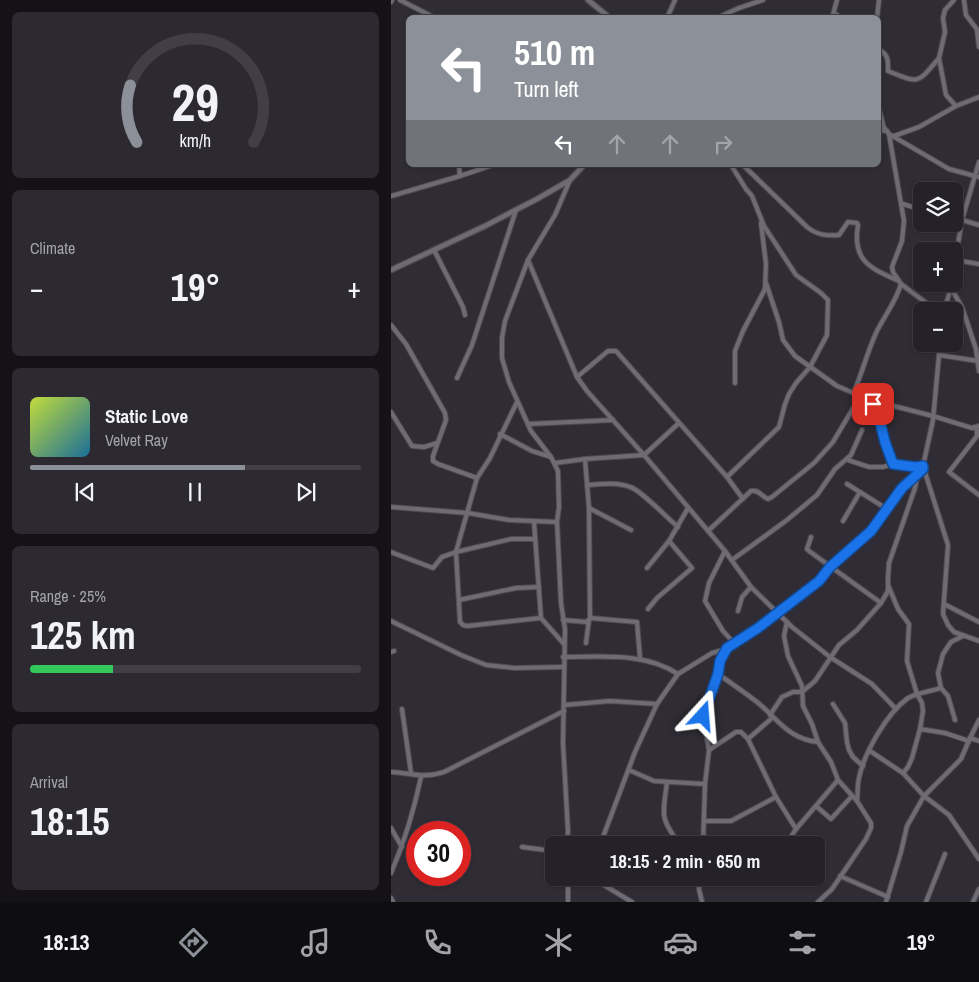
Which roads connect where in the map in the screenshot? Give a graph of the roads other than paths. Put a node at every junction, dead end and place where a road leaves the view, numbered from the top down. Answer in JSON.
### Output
{"nodes":[{"id":1,"x":401,"y":0,"type":"edge"},
{"id":2,"x":588,"y":0,"type":"edge"},
{"id":3,"x":675,"y":0,"type":"edge"},
{"id":4,"x":763,"y":0,"type":"edge"},
{"id":5,"x":837,"y":0,"type":"edge"},
{"id":6,"x":879,"y":0,"type":"edge"},
{"id":7,"x":954,"y":0,"type":"edge"},
{"id":8,"x":964,"y":0,"type":"edge"},
{"id":9,"x":429,"y":15,"type":"edge"},
{"id":10,"x":606,"y":15,"type":"edge"},
{"id":11,"x":668,"y":15,"type":"edge"},
{"id":12,"x":724,"y":15,"type":"edge"},
{"id":13,"x":833,"y":15,"type":"edge"},
{"id":14,"x":877,"y":15,"type":"edge"},
{"id":15,"x":978,"y":31,"type":"edge"},
{"id":16,"x":979,"y":47,"type":"edge"},
{"id":17,"x":881,"y":51,"type":"edge"},
{"id":18,"x":939,"y":58,"type":"junction"},
{"id":19,"x":979,"y":97,"type":"edge"},
{"id":20,"x":956,"y":106,"type":"junction"},
{"id":21,"x":881,"y":116,"type":"edge"},
{"id":22,"x":883,"y":124,"type":"joint"},
{"id":23,"x":881,"y":131,"type":"edge"},
{"id":24,"x":888,"y":133,"type":"junction"},
{"id":25,"x":894,"y":136,"type":"junction"},
{"id":26,"x":979,"y":162,"type":"edge"},
{"id":27,"x":459,"y":167,"type":"edge"},
{"id":28,"x":487,"y":167,"type":"edge"},
{"id":29,"x":582,"y":167,"type":"edge"},
{"id":30,"x":732,"y":167,"type":"edge"},
{"id":31,"x":745,"y":167,"type":"edge"},
{"id":32,"x":459,"y":176,"type":"junction"},
{"id":33,"x":977,"y":176,"type":"edge"},
{"id":34,"x":570,"y":180,"type":"junction"},
{"id":35,"x":391,"y":196,"type":"edge"},
{"id":36,"x":903,"y":204,"type":"junction"},
{"id":37,"x":913,"y":207,"type":"edge"},
{"id":38,"x":516,"y":210,"type":"junction"},
{"id":39,"x":963,"y":214,"type":"edge"},
{"id":40,"x":761,"y":218,"type":"junction"},
{"id":41,"x":963,"y":221,"type":"edge"},
{"id":42,"x":979,"y":225,"type":"edge"},
{"id":43,"x":434,"y":250,"type":"junction"},
{"id":44,"x":528,"y":260,"type":"junction"},
{"id":45,"x":963,"y":262,"type":"edge"},
{"id":46,"x":979,"y":264,"type":"edge"},
{"id":47,"x":391,"y":270,"type":"edge"},
{"id":48,"x":900,"y":282,"type":"junction"},
{"id":49,"x":766,"y":283,"type":"junction"},
{"id":50,"x":955,"y":292,"type":"edge"},
{"id":51,"x":926,"y":302,"type":"edge"},
{"id":52,"x":465,"y":315,"type":"dead end"},
{"id":53,"x":391,"y":325,"type":"edge"},
{"id":54,"x":939,"y":352,"type":"edge"},
{"id":55,"x":939,"y":355,"type":"junction"},
{"id":56,"x":977,"y":361,"type":"edge"},
{"id":57,"x":809,"y":367,"type":"junction"},
{"id":58,"x":979,"y":371,"type":"edge"},
{"id":59,"x":577,"y":377,"type":"junction"},
{"id":60,"x":457,"y":378,"type":"dead end"},
{"id":61,"x":735,"y":383,"type":"dead end"},
{"id":62,"x":853,"y":392,"type":"junction"},
{"id":63,"x":861,"y":395,"type":"junction"},
{"id":64,"x":870,"y":400,"type":"junction"},
{"id":65,"x":517,"y":402,"type":"junction"},
{"id":66,"x":391,"y":412,"type":"edge"},
{"id":67,"x":933,"y":416,"type":"junction"},
{"id":68,"x":613,"y":420,"type":"junction"},
{"id":69,"x":679,"y":423,"type":"junction"},
{"id":70,"x":528,"y":424,"type":"junction"},
{"id":71,"x":977,"y":427,"type":"edge"},
{"id":72,"x":862,"y":430,"type":"dead end"},
{"id":73,"x":500,"y":434,"type":"junction"},
{"id":74,"x":437,"y":443,"type":"junction"},
{"id":75,"x":644,"y":455,"type":"junction"},
{"id":76,"x":551,"y":457,"type":"junction"},
{"id":77,"x":585,"y":459,"type":"junction"},
{"id":78,"x":848,"y":460,"type":"junction"},
{"id":79,"x":555,"y":463,"type":"junction"},
{"id":80,"x":893,"y":464,"type":"junction"},
{"id":81,"x":923,"y":468,"type":"junction"},
{"id":82,"x":918,"y":473,"type":"junction"},
{"id":83,"x":477,"y":478,"type":"junction"},
{"id":84,"x":727,"y":478,"type":"junction"},
{"id":85,"x":847,"y":484,"type":"dead end"},
{"id":86,"x":587,"y":485,"type":"junction"},
{"id":87,"x":860,"y":492,"type":"junction"},
{"id":88,"x":978,"y":493,"type":"edge"},
{"id":89,"x":743,"y":499,"type":"junction"},
{"id":90,"x":391,"y":507,"type":"edge"},
{"id":91,"x":589,"y":508,"type":"junction"},
{"id":92,"x":688,"y":508,"type":"junction"},
{"id":93,"x":887,"y":509,"type":"junction"},
{"id":94,"x":468,"y":513,"type":"junction"},
{"id":95,"x":843,"y":521,"type":"dead end"},
{"id":96,"x":534,"y":522,"type":"junction"},
{"id":97,"x":557,"y":522,"type":"junction"},
{"id":98,"x":678,"y":526,"type":"junction"},
{"id":99,"x":631,"y":530,"type":"dead end"},
{"id":100,"x":708,"y":531,"type":"junction"},
{"id":101,"x":811,"y":537,"type":"dead end"},
{"id":102,"x":535,"y":538,"type":"junction"},
{"id":103,"x":669,"y":541,"type":"junction"},
{"id":104,"x":725,"y":550,"type":"junction"},
{"id":105,"x":391,"y":552,"type":"edge"},
{"id":106,"x":456,"y":552,"type":"junction"},
{"id":107,"x":732,"y":560,"type":"junction"},
{"id":108,"x":830,"y":567,"type":"junction"},
{"id":109,"x":647,"y":568,"type":"dead end"},
{"id":110,"x":888,"y":585,"type":"junction"},
{"id":111,"x":539,"y":587,"type":"junction"},
{"id":112,"x":751,"y":587,"type":"junction"},
{"id":113,"x":459,"y":600,"type":"junction"},
{"id":114,"x":881,"y":603,"type":"junction"},
{"id":115,"x":944,"y":604,"type":"junction"},
{"id":116,"x":648,"y":609,"type":"dead end"},
{"id":117,"x":738,"y":611,"type":"dead end"},
{"id":118,"x":777,"y":612,"type":"junction"},
{"id":119,"x":541,"y":618,"type":"junction"},
{"id":120,"x":589,"y":619,"type":"junction"},
{"id":121,"x":563,"y":620,"type":"junction"},
{"id":122,"x":391,"y":621,"type":"edge"},
{"id":123,"x":787,"y":622,"type":"junction"},
{"id":124,"x":979,"y":622,"type":"edge"},
{"id":125,"x":963,"y":636,"type":"junction"},
{"id":126,"x":979,"y":641,"type":"edge"},
{"id":127,"x":586,"y":643,"type":"dead end"},
{"id":128,"x":564,"y":644,"type":"junction"},
{"id":129,"x":735,"y":644,"type":"junction"},
{"id":130,"x":727,"y":648,"type":"junction"},
{"id":131,"x":563,"y":656,"type":"junction"},
{"id":132,"x":830,"y":657,"type":"junction"},
{"id":133,"x":640,"y":658,"type":"junction"},
{"id":134,"x":563,"y":667,"type":"junction"},
{"id":135,"x":678,"y":674,"type":"junction"},
{"id":136,"x":718,"y":674,"type":"junction"},
{"id":137,"x":941,"y":688,"type":"junction"},
{"id":138,"x":802,"y":692,"type":"junction"},
{"id":139,"x":917,"y":694,"type":"junction"},
{"id":140,"x":657,"y":704,"type":"junction"},
{"id":141,"x":833,"y":704,"type":"dead end"},
{"id":142,"x":564,"y":705,"type":"junction"},
{"id":143,"x":402,"y":709,"type":"dead end"},
{"id":144,"x":896,"y":709,"type":"junction"},
{"id":145,"x":564,"y":711,"type":"junction"},
{"id":146,"x":771,"y":716,"type":"junction"},
{"id":147,"x":955,"y":720,"type":"dead end"},
{"id":148,"x":979,"y":720,"type":"edge"},
{"id":149,"x":920,"y":729,"type":"junction"},
{"id":150,"x":747,"y":739,"type":"junction"},
{"id":151,"x":970,"y":739,"type":"junction"},
{"id":152,"x":979,"y":741,"type":"edge"},
{"id":153,"x":818,"y":742,"type":"junction"},
{"id":154,"x":709,"y":750,"type":"junction"},
{"id":155,"x":870,"y":751,"type":"junction"},
{"id":156,"x":863,"y":766,"type":"junction"},
{"id":157,"x":629,"y":770,"type":"junction"},
{"id":158,"x":391,"y":772,"type":"edge"},
{"id":159,"x":411,"y":773,"type":"junction"},
{"id":160,"x":903,"y":773,"type":"junction"},
{"id":161,"x":421,"y":776,"type":"junction"},
{"id":162,"x":838,"y":780,"type":"junction"},
{"id":163,"x":667,"y":782,"type":"junction"},
{"id":164,"x":705,"y":784,"type":"junction"},
{"id":165,"x":852,"y":796,"type":"junction"},
{"id":166,"x":924,"y":796,"type":"junction"},
{"id":167,"x":776,"y":797,"type":"junction"},
{"id":168,"x":857,"y":801,"type":"junction"},
{"id":169,"x":816,"y":806,"type":"junction"},
{"id":170,"x":705,"y":821,"type":"junction"},
{"id":171,"x":391,"y":828,"type":"edge"},
{"id":172,"x":796,"y":829,"type":"junction"},
{"id":173,"x":568,"y":836,"type":"edge"},
{"id":174,"x":603,"y":836,"type":"edge"},
{"id":175,"x":674,"y":836,"type":"edge"},
{"id":176,"x":704,"y":836,"type":"edge"},
{"id":177,"x":792,"y":836,"type":"edge"},
{"id":178,"x":402,"y":847,"type":"junction"},
{"id":179,"x":522,"y":847,"type":"dead end"},
{"id":180,"x":545,"y":850,"type":"edge"},
{"id":181,"x":945,"y":854,"type":"dead end"},
{"id":182,"x":979,"y":859,"type":"edge"},
{"id":183,"x":391,"y":873,"type":"edge"},
{"id":184,"x":840,"y":876,"type":"junction"},
{"id":185,"x":567,"y":886,"type":"edge"},
{"id":186,"x":605,"y":886,"type":"edge"},
{"id":187,"x":699,"y":886,"type":"edge"},
{"id":188,"x":979,"y":888,"type":"edge"},
{"id":189,"x":888,"y":896,"type":"junction"},
{"id":190,"x":391,"y":898,"type":"edge"},
{"id":191,"x":393,"y":902,"type":"edge"},
{"id":192,"x":568,"y":902,"type":"edge"},
{"id":193,"x":631,"y":902,"type":"edge"},
{"id":194,"x":702,"y":902,"type":"edge"},
{"id":195,"x":818,"y":902,"type":"edge"},
{"id":196,"x":885,"y":902,"type":"edge"},
{"id":197,"x":926,"y":902,"type":"edge"},
{"id":198,"x":973,"y":902,"type":"edge"}],
"edges":[{"from":1,"to":9,"type":"street"},
{"from":2,"to":10,"type":"street"},
{"from":3,"to":11,"type":"street"},
{"from":4,"to":12,"type":"street"},
{"from":5,"to":13,"type":"street"},
{"from":6,"to":14,"type":"street"},
{"from":7,"to":18,"type":"street"},
{"from":8,"to":15,"type":"street"},
{"from":15,"to":16,"type":"street"},
{"from":17,"to":18,"type":"street"},
{"from":18,"to":20,"type":"street"},
{"from":19,"to":20,"type":"street"},
{"from":20,"to":25,"type":"street"},
{"from":21,"to":22,"type":"street"},
{"from":22,"to":24,"type":"street"},
{"from":23,"to":24,"type":"street"},
{"from":24,"to":25,"type":"street"},
{"from":24,"to":36,"type":"street"},
{"from":25,"to":33,"type":"street"},
{"from":26,"to":33,"type":"street"},
{"from":27,"to":32,"type":"street"},
{"from":28,"to":32,"type":"street"},
{"from":29,"to":34,"type":"street"},
{"from":30,"to":40,"type":"street"},
{"from":31,"to":48,"type":"street"},
{"from":32,"to":35,"type":"street"},
{"from":33,"to":39,"type":"street"},
{"from":34,"to":38,"type":"street"},
{"from":34,"to":44,"type":"street"},
{"from":36,"to":37,"type":"street"},
{"from":36,"to":48,"type":"street"},
{"from":38,"to":43,"type":"street"},
{"from":38,"to":60,"type":"street"},
{"from":40,"to":49,"type":"street"},
{"from":40,"to":57,"type":"street"},
{"from":41,"to":42,"type":"street"},
{"from":43,"to":47,"type":"street"},
{"from":43,"to":52,"type":"street"},
{"from":44,"to":59,"type":"street"},
{"from":44,"to":65,"type":"street"},
{"from":45,"to":46,"type":"street"},
{"from":48,"to":51,"type":"street"},
{"from":48,"to":62,"type":"street"},
{"from":49,"to":57,"type":"street"},
{"from":49,"to":61,"type":"street"},
{"from":50,"to":56,"type":"street"},
{"from":53,"to":74,"type":"street"},
{"from":54,"to":55,"type":"street"},
{"from":55,"to":56,"type":"street"},
{"from":55,"to":67,"type":"street"},
{"from":56,"to":58,"type":"street"},
{"from":57,"to":62,"type":"street"},
{"from":57,"to":84,"type":"street"},
{"from":59,"to":68,"type":"street"},
{"from":59,"to":69,"type":"street"},
{"from":62,"to":63,"type":"street"},
{"from":63,"to":64,"type":"street"},
{"from":63,"to":89,"type":"street"},
{"from":64,"to":67,"type":"street"},
{"from":64,"to":80,"type":"street"},
{"from":65,"to":70,"type":"street"},
{"from":65,"to":73,"type":"street"},
{"from":66,"to":74,"type":"street"},
{"from":67,"to":71,"type":"street"},
{"from":67,"to":81,"type":"street"},
{"from":68,"to":70,"type":"street"},
{"from":68,"to":75,"type":"street"},
{"from":69,"to":75,"type":"street"},
{"from":69,"to":84,"type":"street"},
{"from":70,"to":76,"type":"street"},
{"from":71,"to":88,"type":"street"},
{"from":72,"to":78,"type":"street"},
{"from":73,"to":76,"type":"street"},
{"from":73,"to":83,"type":"street"},
{"from":74,"to":83,"type":"street"},
{"from":75,"to":77,"type":"street"},
{"from":75,"to":92,"type":"street"},
{"from":76,"to":79,"type":"street"},
{"from":77,"to":79,"type":"street"},
{"from":77,"to":86,"type":"street"},
{"from":78,"to":80,"type":"street"},
{"from":78,"to":107,"type":"street"},
{"from":79,"to":97,"type":"street"},
{"from":80,"to":81,"type":"street"},
{"from":81,"to":82,"type":"street"},
{"from":81,"to":115,"type":"street"},
{"from":82,"to":93,"type":"street"},
{"from":82,"to":110,"type":"street"},
{"from":83,"to":94,"type":"street"},
{"from":84,"to":89,"type":"street"},
{"from":85,"to":87,"type":"street"},
{"from":86,"to":91,"type":"street"},
{"from":86,"to":98,"type":"street"},
{"from":87,"to":93,"type":"street"},
{"from":87,"to":95,"type":"street"},
{"from":89,"to":100,"type":"street"},
{"from":90,"to":94,"type":"street"},
{"from":91,"to":99,"type":"street"},
{"from":91,"to":120,"type":"street"},
{"from":92,"to":98,"type":"street"},
{"from":92,"to":100,"type":"street"},
{"from":93,"to":108,"type":"street"},
{"from":94,"to":96,"type":"street"},
{"from":94,"to":106,"type":"street"},
{"from":96,"to":97,"type":"street"},
{"from":96,"to":102,"type":"street"},
{"from":97,"to":121,"type":"street"},
{"from":98,"to":103,"type":"street"},
{"from":100,"to":104,"type":"street"},
{"from":101,"to":108,"type":"street"},
{"from":102,"to":106,"type":"street"},
{"from":102,"to":111,"type":"street"},
{"from":103,"to":109,"type":"street"},
{"from":103,"to":116,"type":"street"},
{"from":104,"to":107,"type":"street"},
{"from":104,"to":129,"type":"street"},
{"from":105,"to":106,"type":"street"},
{"from":106,"to":113,"type":"street"},
{"from":107,"to":112,"type":"street"},
{"from":108,"to":114,"type":"street"},
{"from":108,"to":118,"type":"street"},
{"from":110,"to":114,"type":"street"},
{"from":110,"to":139,"type":"street"},
{"from":111,"to":113,"type":"street"},
{"from":111,"to":119,"type":"street"},
{"from":112,"to":117,"type":"street"},
{"from":112,"to":118,"type":"street"},
{"from":113,"to":119,"type":"street"},
{"from":114,"to":132,"type":"street"},
{"from":115,"to":124,"type":"street"},
{"from":115,"to":125,"type":"street"},
{"from":118,"to":123,"type":"street"},
{"from":118,"to":129,"type":"street"},
{"from":119,"to":128,"type":"street"},
{"from":120,"to":121,"type":"street"},
{"from":120,"to":127,"type":"street"},
{"from":120,"to":133,"type":"street"},
{"from":121,"to":128,"type":"street"},
{"from":122,"to":134,"type":"street"},
{"from":123,"to":132,"type":"street"},
{"from":123,"to":138,"type":"street"},
{"from":125,"to":126,"type":"street"},
{"from":125,"to":137,"type":"street"},
{"from":128,"to":131,"type":"street"},
{"from":129,"to":130,"type":"street"},
{"from":130,"to":135,"type":"street"},
{"from":130,"to":136,"type":"street"},
{"from":131,"to":133,"type":"street"},
{"from":131,"to":134,"type":"street"},
{"from":132,"to":138,"type":"street"},
{"from":132,"to":144,"type":"street"},
{"from":133,"to":135,"type":"street"},
{"from":134,"to":142,"type":"street"},
{"from":135,"to":140,"type":"street"},
{"from":136,"to":146,"type":"street"},
{"from":136,"to":154,"type":"street"},
{"from":137,"to":139,"type":"street"},
{"from":137,"to":147,"type":"street"},
{"from":138,"to":146,"type":"street"},
{"from":138,"to":153,"type":"street"},
{"from":139,"to":144,"type":"street"},
{"from":139,"to":149,"type":"street"},
{"from":140,"to":142,"type":"street"},
{"from":140,"to":157,"type":"street"},
{"from":141,"to":156,"type":"street"},
{"from":142,"to":145,"type":"street"},
{"from":143,"to":159,"type":"street"},
{"from":144,"to":155,"type":"street"},
{"from":145,"to":161,"type":"street"},
{"from":145,"to":173,"type":"street"},
{"from":146,"to":150,"type":"street"},
{"from":146,"to":153,"type":"street"},
{"from":148,"to":151,"type":"street"},
{"from":149,"to":151,"type":"street"},
{"from":149,"to":160,"type":"street"},
{"from":150,"to":154,"type":"street"},
{"from":150,"to":167,"type":"street"},
{"from":151,"to":152,"type":"street"},
{"from":151,"to":166,"type":"street"},
{"from":153,"to":162,"type":"street"},
{"from":154,"to":164,"type":"street"},
{"from":155,"to":156,"type":"street"},
{"from":155,"to":160,"type":"street"},
{"from":156,"to":168,"type":"street"},
{"from":157,"to":163,"type":"street"},
{"from":157,"to":174,"type":"street"},
{"from":158,"to":159,"type":"street"},
{"from":159,"to":161,"type":"street"},
{"from":160,"to":166,"type":"street"},
{"from":161,"to":178,"type":"street"},
{"from":162,"to":165,"type":"street"},
{"from":162,"to":169,"type":"street"},
{"from":163,"to":164,"type":"street"},
{"from":163,"to":175,"type":"street"},
{"from":164,"to":170,"type":"street"},
{"from":165,"to":168,"type":"street"},
{"from":165,"to":169,"type":"street"},
{"from":166,"to":182,"type":"street"},
{"from":166,"to":189,"type":"street"},
{"from":167,"to":170,"type":"street"},
{"from":167,"to":172,"type":"street"},
{"from":168,"to":184,"type":"street"},
{"from":169,"to":172,"type":"street"},
{"from":170,"to":176,"type":"street"},
{"from":171,"to":178,"type":"street"},
{"from":172,"to":177,"type":"street"},
{"from":178,"to":183,"type":"street"},
{"from":179,"to":180,"type":"street"},
{"from":181,"to":197,"type":"street"},
{"from":184,"to":189,"type":"street"},
{"from":184,"to":195,"type":"street"},
{"from":185,"to":192,"type":"street"},
{"from":186,"to":193,"type":"street"},
{"from":187,"to":194,"type":"street"},
{"from":188,"to":198,"type":"street"},
{"from":189,"to":196,"type":"street"},
{"from":190,"to":191,"type":"street"}]}
